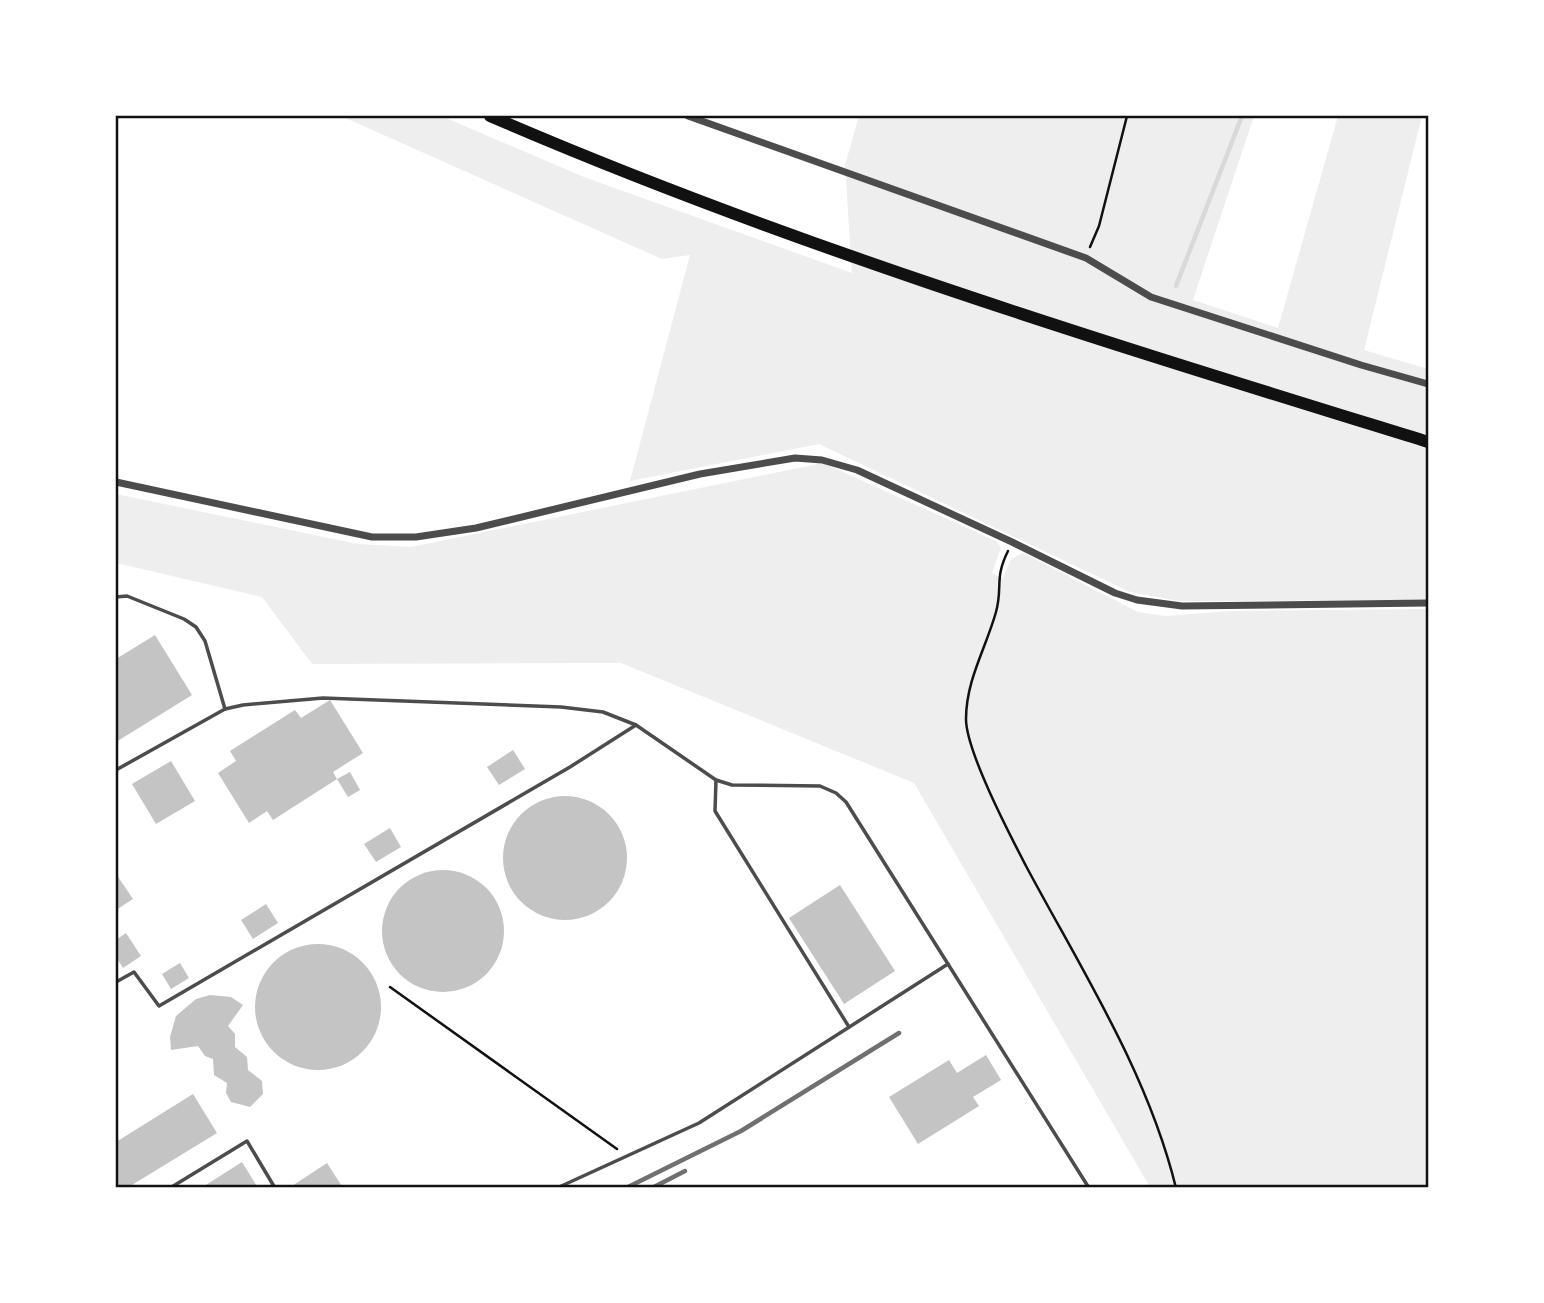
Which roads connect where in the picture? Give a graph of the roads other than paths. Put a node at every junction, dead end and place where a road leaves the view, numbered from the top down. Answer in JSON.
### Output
{"nodes":[{"id":1,"x":490,"y":116,"type":"edge"},
{"id":2,"x":688,"y":116,"type":"edge"},
{"id":3,"x":1429,"y":383,"type":"edge"},
{"id":4,"x":1429,"y":442,"type":"edge"},
{"id":5,"x":116,"y":482,"type":"edge"},
{"id":6,"x":116,"y":597,"type":"edge"},
{"id":7,"x":1429,"y":603,"type":"edge"},
{"id":8,"x":225,"y":709,"type":"junction"},
{"id":9,"x":636,"y":724,"type":"junction"},
{"id":10,"x":116,"y":770,"type":"edge"},
{"id":11,"x":716,"y":780,"type":"junction"},
{"id":12,"x":948,"y":964,"type":"junction"},
{"id":13,"x":116,"y":982,"type":"edge"},
{"id":14,"x":849,"y":1027,"type":"junction"},
{"id":15,"x":170,"y":1188,"type":"edge"},
{"id":16,"x":275,"y":1188,"type":"edge"},
{"id":17,"x":557,"y":1188,"type":"edge"},
{"id":18,"x":1089,"y":1188,"type":"edge"}],
"edges":[{"from":1,"to":4,"type":"main road"},
{"from":2,"to":3,"type":"street"},
{"from":5,"to":7,"type":"street"},
{"from":6,"to":8,"type":"lane"},
{"from":8,"to":9,"type":"lane"},
{"from":8,"to":10,"type":"lane"},
{"from":9,"to":11,"type":"lane"},
{"from":9,"to":13,"type":"lane"},
{"from":11,"to":12,"type":"lane"},
{"from":11,"to":14,"type":"lane"},
{"from":12,"to":14,"type":"lane"},
{"from":12,"to":18,"type":"lane"},
{"from":14,"to":17,"type":"lane"},
{"from":15,"to":16,"type":"lane"}]}
